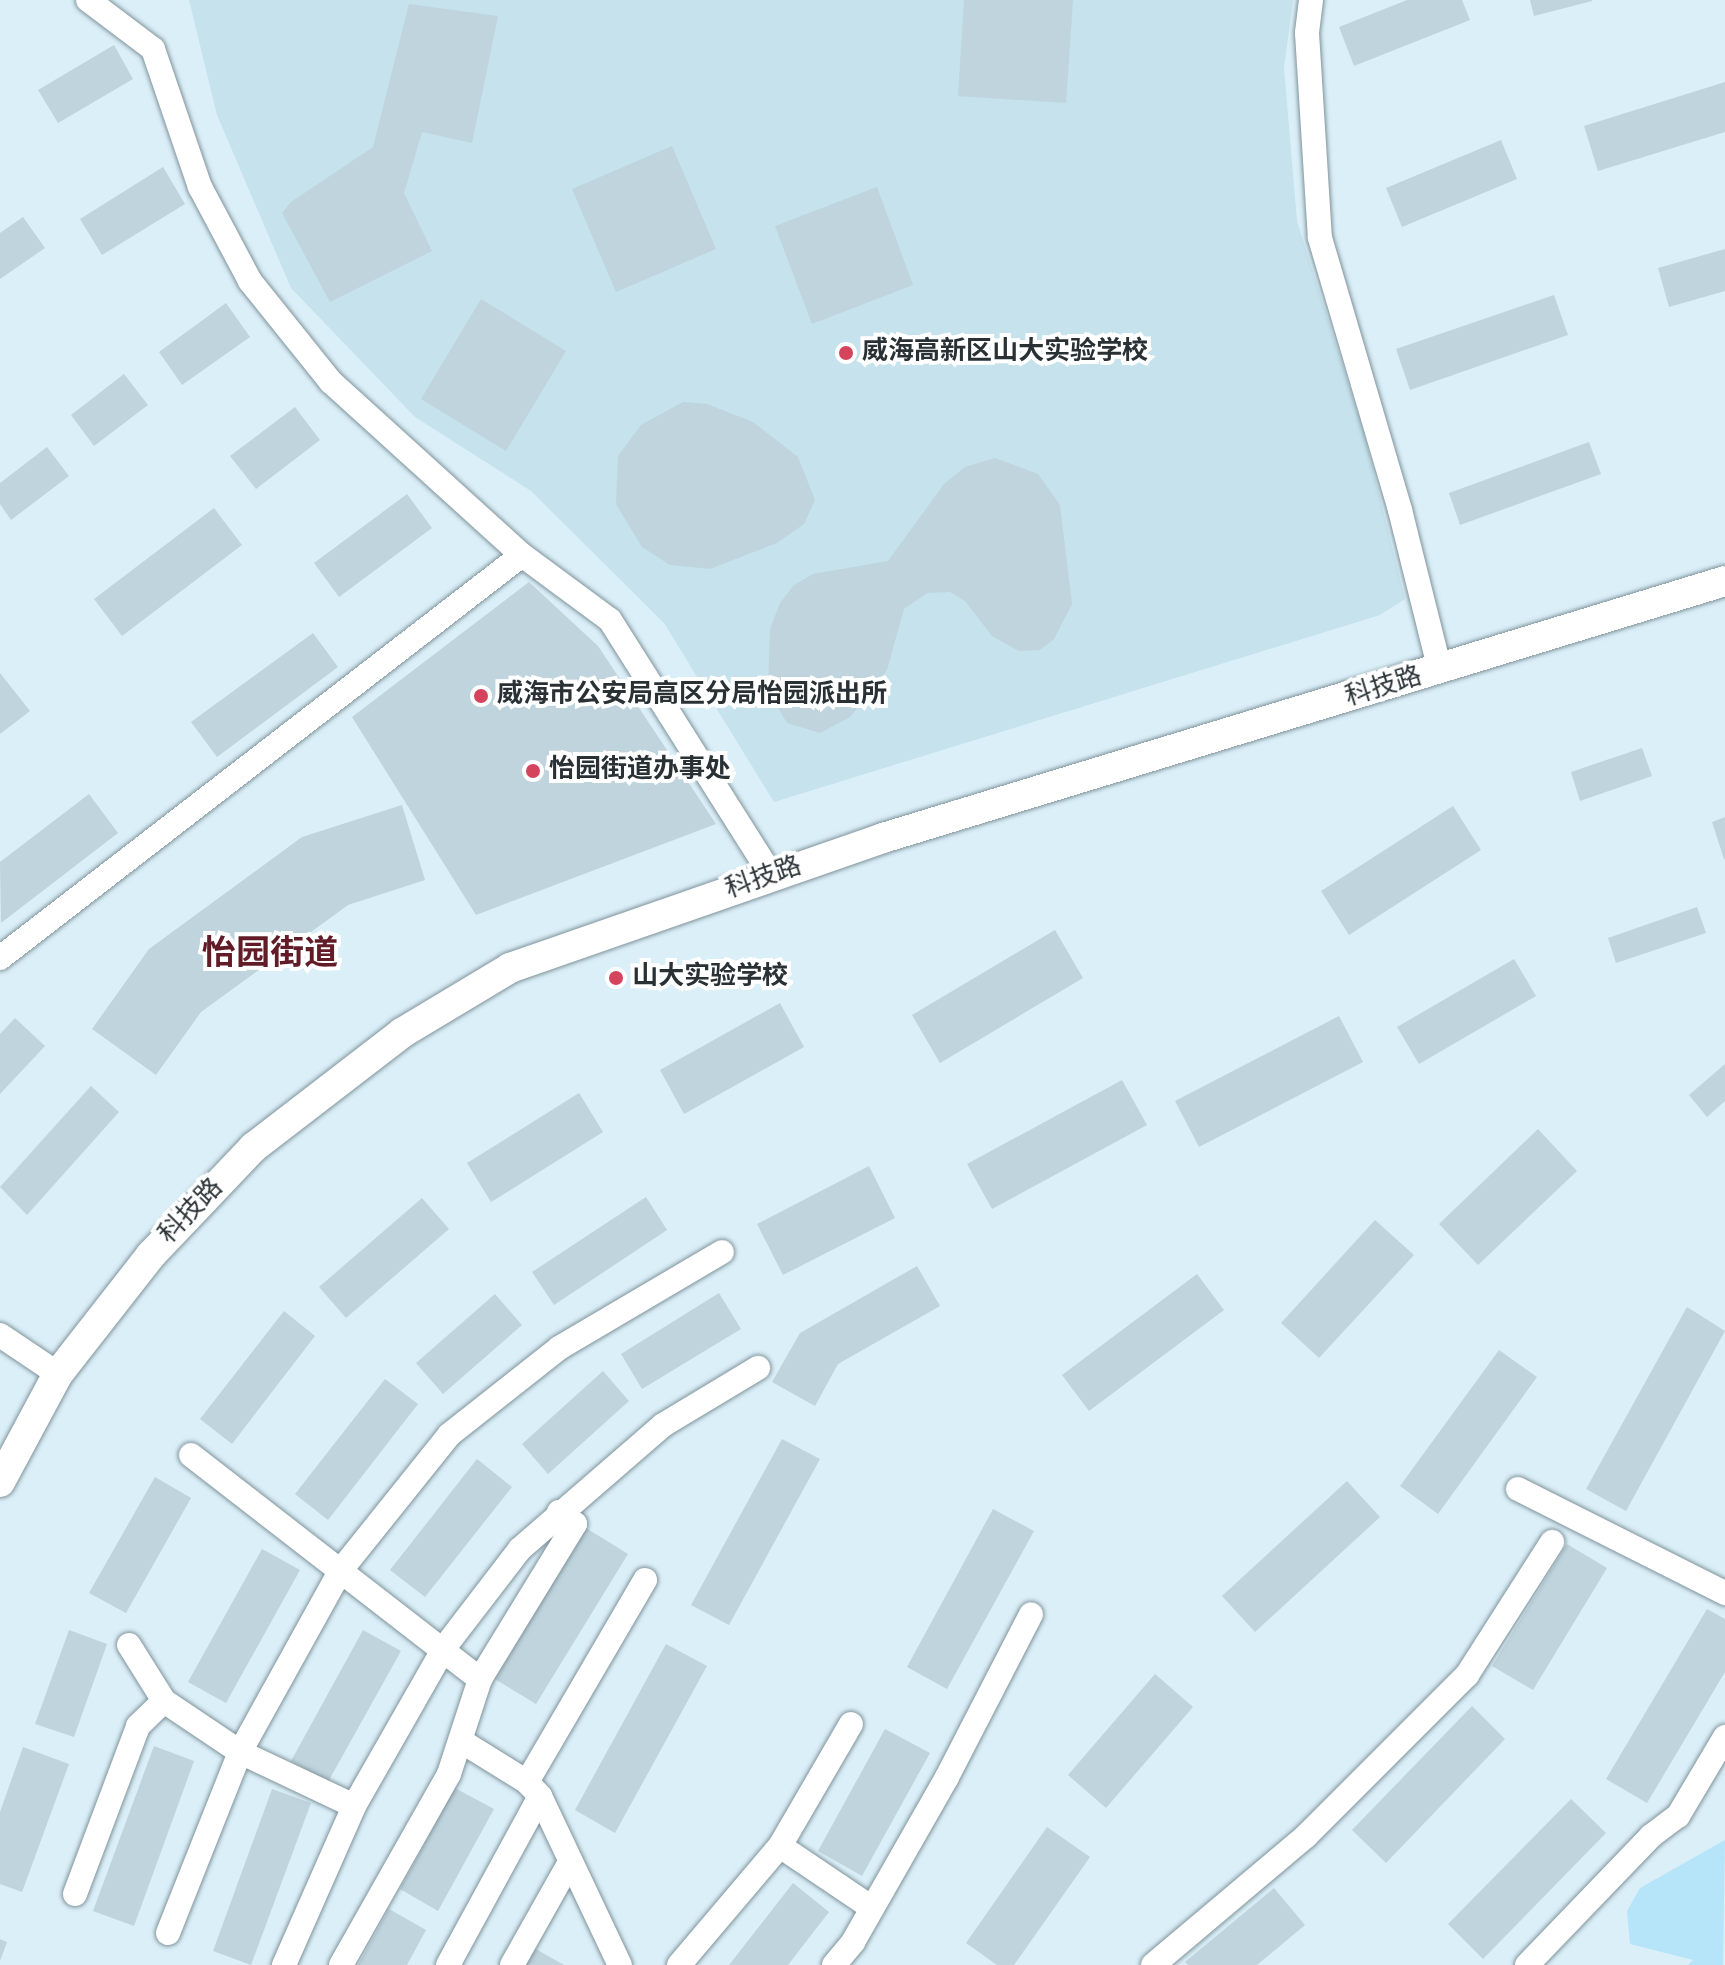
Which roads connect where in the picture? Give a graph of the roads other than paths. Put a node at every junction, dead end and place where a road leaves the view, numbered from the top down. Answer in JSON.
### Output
{"nodes":[{"id":1,"x":88,"y":0,"type":"edge"},
{"id":2,"x":1311,"y":0,"type":"edge"},
{"id":3,"x":522,"y":555,"type":"junction"},
{"id":4,"x":1725,"y":581,"type":"edge"},
{"id":5,"x":1440,"y":670,"type":"junction"},
{"id":6,"x":772,"y":876,"type":"junction"},
{"id":7,"x":0,"y":958,"type":"edge"},
{"id":8,"x":722,"y":1252,"type":"dead end"},
{"id":9,"x":0,"y":1335,"type":"edge"},
{"id":10,"x":758,"y":1368,"type":"dead end"},
{"id":11,"x":58,"y":1374,"type":"junction"},
{"id":12,"x":191,"y":1455,"type":"dead end"},
{"id":13,"x":0,"y":1482,"type":"edge"},
{"id":14,"x":1518,"y":1489,"type":"dead end"},
{"id":15,"x":559,"y":1512,"type":"junction"},
{"id":16,"x":1552,"y":1542,"type":"dead end"},
{"id":17,"x":341,"y":1570,"type":"junction"},
{"id":18,"x":645,"y":1580,"type":"dead end"},
{"id":19,"x":1725,"y":1593,"type":"edge"},
{"id":20,"x":1031,"y":1614,"type":"dead end"},
{"id":21,"x":129,"y":1645,"type":"dead end"},
{"id":22,"x":444,"y":1648,"type":"junction"},
{"id":23,"x":480,"y":1679,"type":"junction"},
{"id":24,"x":164,"y":1701,"type":"junction"},
{"id":25,"x":851,"y":1724,"type":"dead end"},
{"id":26,"x":1725,"y":1737,"type":"edge"},
{"id":27,"x":461,"y":1741,"type":"junction"},
{"id":28,"x":240,"y":1752,"type":"junction"},
{"id":29,"x":534,"y":1789,"type":"junction"},
{"id":30,"x":354,"y":1806,"type":"junction"},
{"id":31,"x":780,"y":1846,"type":"junction"},
{"id":32,"x":570,"y":1862,"type":"junction"},
{"id":33,"x":75,"y":1894,"type":"dead end"},
{"id":34,"x":872,"y":1908,"type":"junction"},
{"id":35,"x":168,"y":1933,"type":"dead end"},
{"id":36,"x":284,"y":1965,"type":"edge"},
{"id":37,"x":341,"y":1965,"type":"edge"},
{"id":38,"x":448,"y":1965,"type":"edge"},
{"id":39,"x":512,"y":1965,"type":"edge"},
{"id":40,"x":620,"y":1965,"type":"edge"},
{"id":41,"x":679,"y":1965,"type":"edge"},
{"id":42,"x":834,"y":1965,"type":"edge"},
{"id":43,"x":1153,"y":1965,"type":"edge"},
{"id":44,"x":1527,"y":1965,"type":"edge"}],
"edges":[{"from":1,"to":3,"type":"street"},
{"from":2,"to":5,"type":"street"},
{"from":3,"to":6,"type":"street"},
{"from":3,"to":7,"type":"street"},
{"from":4,"to":5,"type":"main road","name":"科技路"},
{"from":5,"to":6,"type":"main road","name":"科技路"},
{"from":6,"to":11,"type":"main road","name":"科技路"},
{"from":8,"to":17,"type":"street"},
{"from":9,"to":11,"type":"street"},
{"from":10,"to":15,"type":"street"},
{"from":11,"to":13,"type":"main road","name":"科技路"},
{"from":12,"to":17,"type":"street"},
{"from":14,"to":19,"type":"street"},
{"from":15,"to":22,"type":"street"},
{"from":15,"to":23,"type":"street"},
{"from":16,"to":43,"type":"street"},
{"from":17,"to":22,"type":"street"},
{"from":17,"to":28,"type":"street"},
{"from":18,"to":29,"type":"street"},
{"from":20,"to":34,"type":"street"},
{"from":21,"to":24,"type":"street"},
{"from":22,"to":23,"type":"street"},
{"from":22,"to":30,"type":"street"},
{"from":23,"to":27,"type":"street"},
{"from":24,"to":28,"type":"street"},
{"from":24,"to":33,"type":"street"},
{"from":25,"to":31,"type":"street"},
{"from":26,"to":44,"type":"street"},
{"from":27,"to":29,"type":"street"},
{"from":27,"to":37,"type":"street"},
{"from":28,"to":30,"type":"street"},
{"from":28,"to":35,"type":"street"},
{"from":29,"to":32,"type":"street"},
{"from":29,"to":38,"type":"street"},
{"from":30,"to":36,"type":"street"},
{"from":31,"to":34,"type":"street"},
{"from":31,"to":41,"type":"street"},
{"from":32,"to":39,"type":"street"},
{"from":32,"to":40,"type":"street"},
{"from":34,"to":42,"type":"street"}]}
